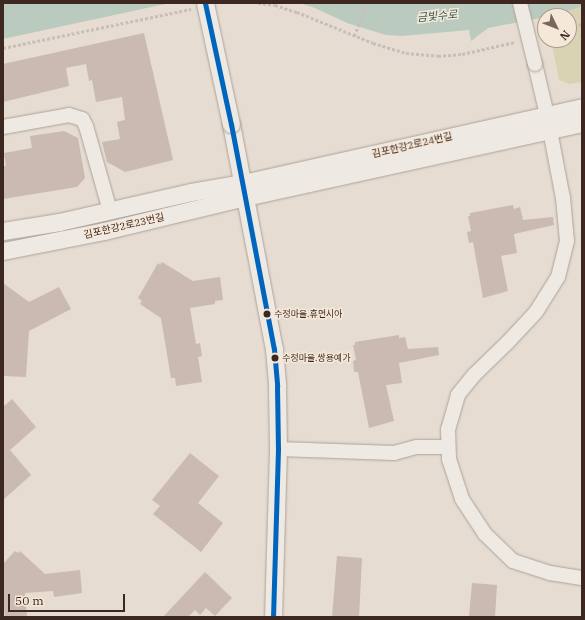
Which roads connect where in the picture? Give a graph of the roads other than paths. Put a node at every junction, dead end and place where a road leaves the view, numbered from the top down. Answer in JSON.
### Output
{"nodes":[{"id":1,"x":520,"y":3,"type":"edge"},
{"id":2,"x":200,"y":6,"type":"edge"},
{"id":3,"x":582,"y":107,"type":"edge"},
{"id":4,"x":548,"y":122,"type":"junction"},
{"id":5,"x":582,"y":123,"type":"edge"},
{"id":6,"x":3,"y":127,"type":"edge"},
{"id":7,"x":244,"y":190,"type":"junction"},
{"id":8,"x":110,"y":211,"type":"junction"},
{"id":9,"x":3,"y":231,"type":"edge"},
{"id":10,"x":3,"y":251,"type":"edge"},
{"id":11,"x":448,"y":447,"type":"junction"},
{"id":12,"x":278,"y":449,"type":"junction"},
{"id":13,"x":582,"y":578,"type":"edge"},
{"id":14,"x":273,"y":617,"type":"edge"}],
"edges":[{"from":1,"to":4,"type":"street","bridge":true},
{"from":2,"to":7,"type":"street","bridge":true},
{"from":3,"to":4,"type":"street","name":"김포한강2로24번길"},
{"from":4,"to":5,"type":"street","name":"김포한강2로24번길"},
{"from":4,"to":7,"type":"street","name":"김포한강2로24번길"},
{"from":4,"to":11,"type":"street"},
{"from":6,"to":8,"type":"street"},
{"from":7,"to":8,"type":"street","name":"김포한강2로23번길"},
{"from":7,"to":10,"type":"street","name":"김포한강2로23번길"},
{"from":7,"to":12,"type":"street"},
{"from":8,"to":9,"type":"street","name":"김포한강2로23번길"},
{"from":11,"to":12,"type":"street"},
{"from":11,"to":13,"type":"street"},
{"from":12,"to":14,"type":"street"}]}
